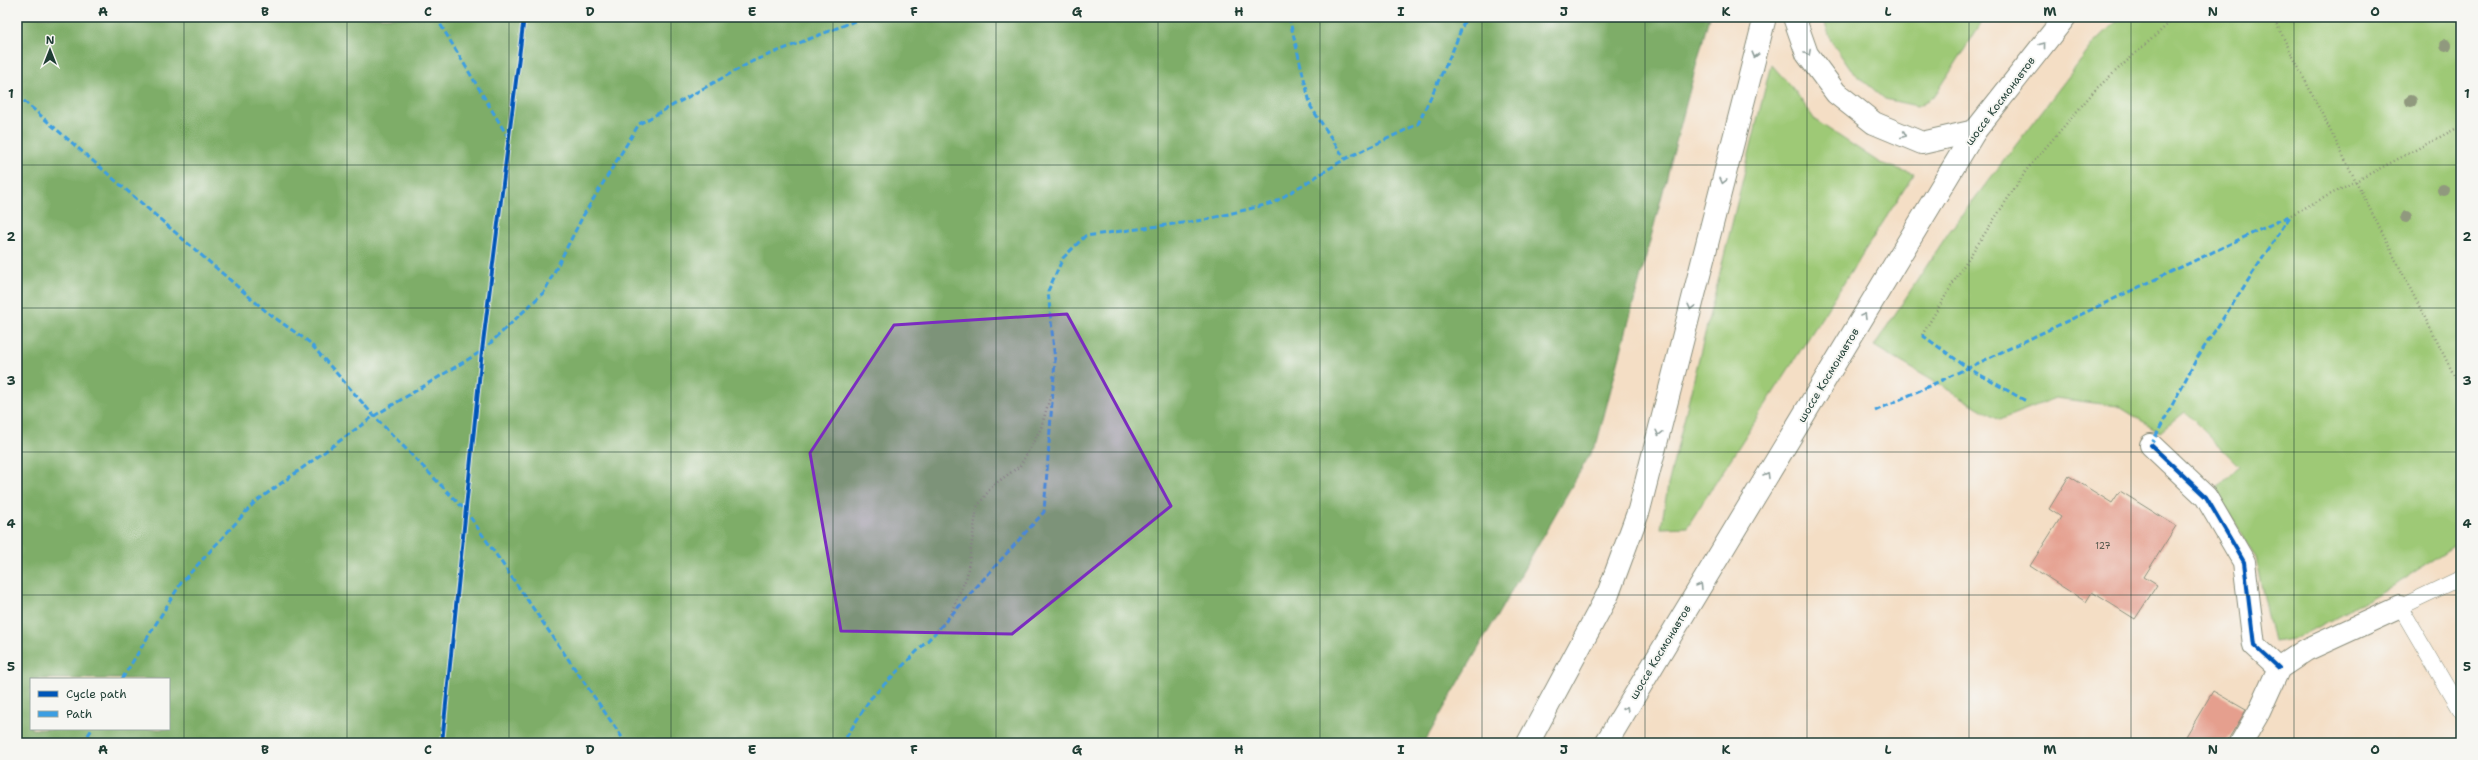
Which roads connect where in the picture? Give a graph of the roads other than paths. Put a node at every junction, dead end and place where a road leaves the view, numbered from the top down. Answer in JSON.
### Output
{"nodes":[{"id":1,"x":1765,"y":17,"type":"edge"},
{"id":2,"x":1794,"y":17,"type":"edge"},
{"id":3,"x":2065,"y":17,"type":"edge"},
{"id":4,"x":1975,"y":131,"type":"junction"},
{"id":5,"x":2152,"y":446,"type":"dead end"},
{"id":6,"x":2461,"y":578,"type":"edge"},
{"id":7,"x":2400,"y":607,"type":"junction"},
{"id":8,"x":2279,"y":668,"type":"junction"},
{"id":9,"x":2461,"y":711,"type":"edge"},
{"id":10,"x":1528,"y":743,"type":"edge"},
{"id":11,"x":1606,"y":743,"type":"edge"},
{"id":12,"x":2241,"y":743,"type":"edge"}],
"edges":[{"from":1,"to":10,"type":"main road","one_way":true},
{"from":2,"to":4,"type":"main road","one_way":true},
{"from":4,"to":3,"type":"main road","name":"шоссе Космонавтов","one_way":true},
{"from":11,"to":4,"type":"main road","name":"шоссе Космонавтов","one_way":true},
{"from":5,"to":8,"type":"main road"},
{"from":6,"to":7,"type":"lane"},
{"from":7,"to":8,"type":"main road"},
{"from":7,"to":9,"type":"lane"},
{"from":8,"to":12,"type":"main road"}]}
